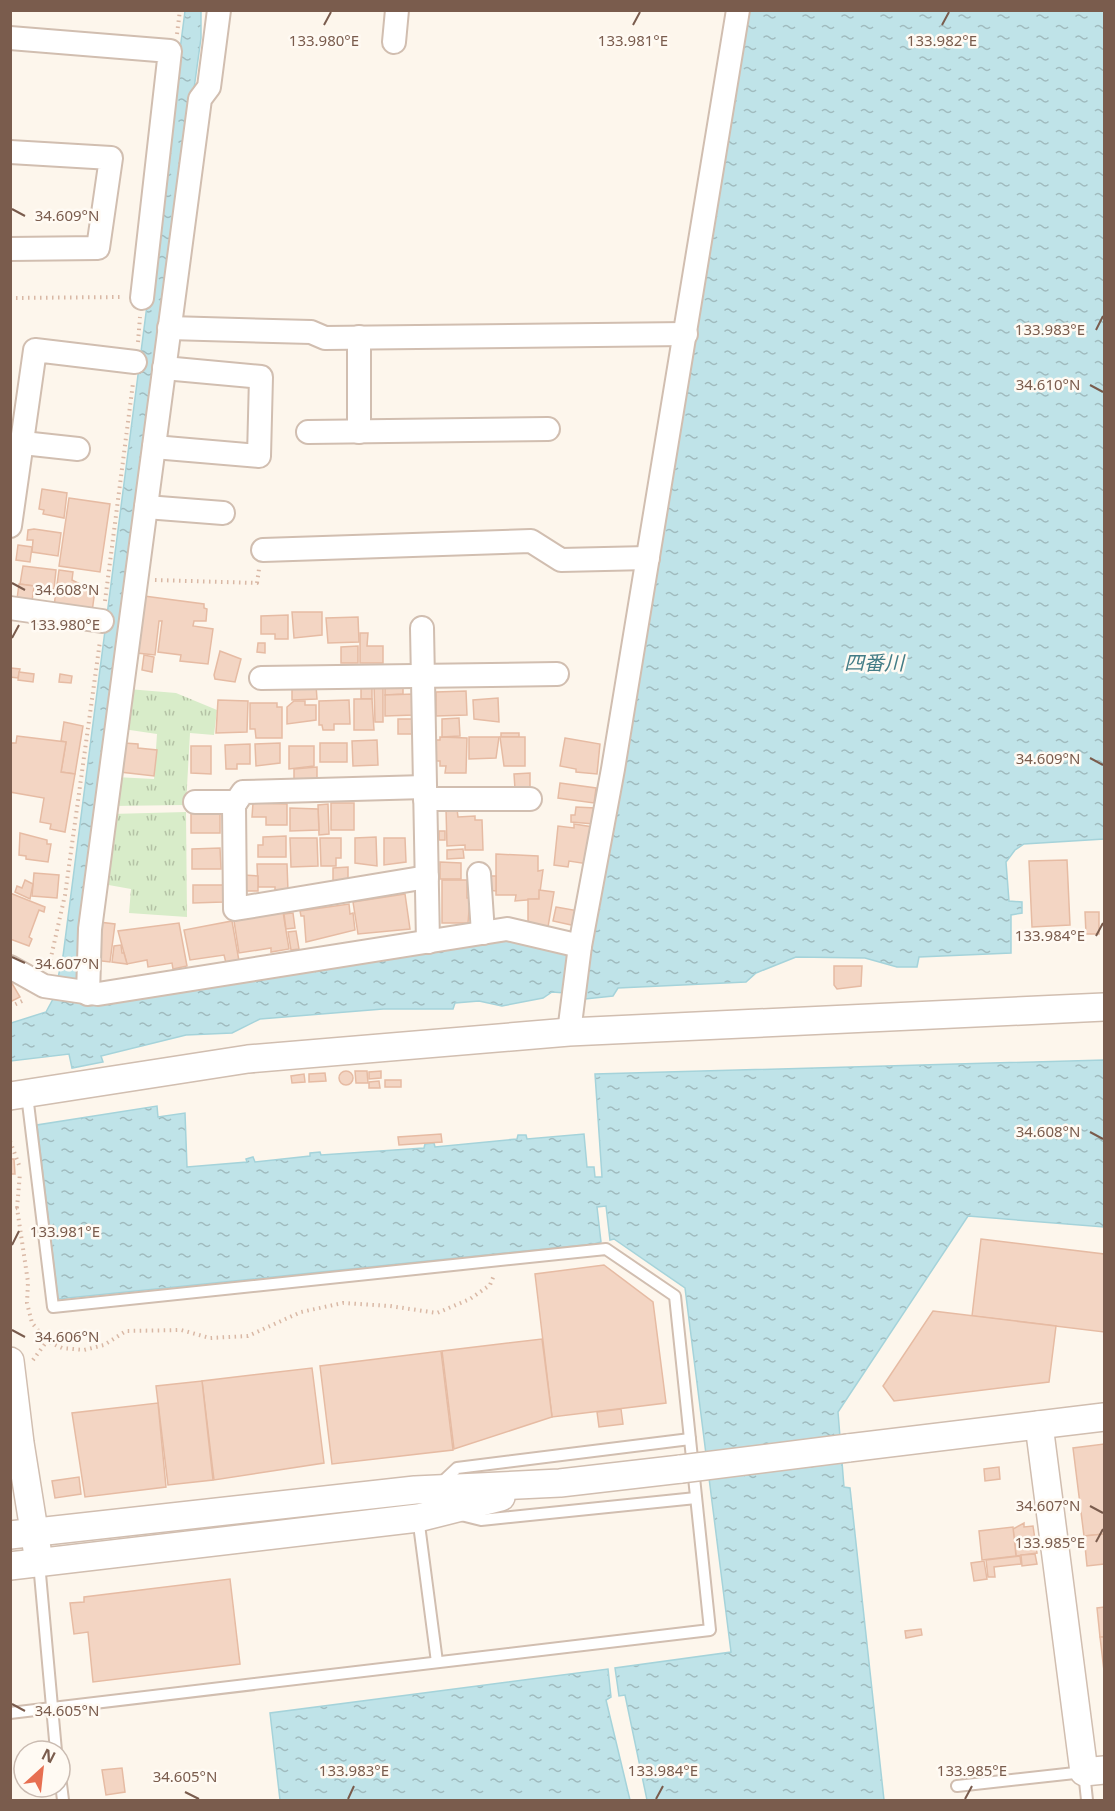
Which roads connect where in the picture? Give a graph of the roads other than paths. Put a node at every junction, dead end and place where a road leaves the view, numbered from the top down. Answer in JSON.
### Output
{"nodes":[{"id":1,"x":219,"y":10,"type":"edge"},
{"id":2,"x":397,"y":10,"type":"edge"},
{"id":3,"x":738,"y":10,"type":"edge"},
{"id":4,"x":10,"y":38,"type":"edge"},
{"id":5,"x":394,"y":42,"type":"dead end"},
{"id":6,"x":10,"y":152,"type":"edge"},
{"id":7,"x":10,"y":249,"type":"edge"},
{"id":8,"x":142,"y":298,"type":"road end"},
{"id":9,"x":169,"y":328,"type":"junction"},
{"id":10,"x":686,"y":334,"type":"junction"},
{"id":11,"x":359,"y":337,"type":"junction"},
{"id":12,"x":135,"y":362,"type":"road end"},
{"id":13,"x":164,"y":368,"type":"junction"},
{"id":14,"x":548,"y":429,"type":"dead end"},
{"id":15,"x":308,"y":432,"type":"dead end"},
{"id":16,"x":359,"y":432,"type":"junction"},
{"id":17,"x":23,"y":443,"type":"junction"},
{"id":18,"x":154,"y":447,"type":"junction"},
{"id":19,"x":78,"y":449,"type":"dead end"},
{"id":20,"x":146,"y":507,"type":"junction"},
{"id":21,"x":223,"y":513,"type":"dead end"},
{"id":22,"x":10,"y":526,"type":"edge"},
{"id":23,"x":262,"y":550,"type":"road end"},
{"id":24,"x":648,"y":558,"type":"junction"},
{"id":25,"x":10,"y":608,"type":"edge"},
{"id":26,"x":102,"y":621,"type":"road end"},
{"id":27,"x":422,"y":628,"type":"dead end"},
{"id":28,"x":557,"y":674,"type":"dead end"},
{"id":29,"x":424,"y":676,"type":"junction"},
{"id":30,"x":261,"y":678,"type":"dead end"},
{"id":31,"x":425,"y":793,"type":"junction"},
{"id":32,"x":530,"y":799,"type":"dead end"},
{"id":33,"x":195,"y":802,"type":"dead end"},
{"id":34,"x":236,"y":802,"type":"junction"},
{"id":35,"x":479,"y":874,"type":"dead end"},
{"id":36,"x":427,"y":877,"type":"junction"},
{"id":37,"x":483,"y":933,"type":"junction"},
{"id":38,"x":428,"y":942,"type":"junction"},
{"id":39,"x":580,"y":949,"type":"junction"},
{"id":40,"x":10,"y":967,"type":"edge"},
{"id":41,"x":85,"y":994,"type":"junction"},
{"id":42,"x":1104,"y":1007,"type":"edge"},
{"id":43,"x":569,"y":1032,"type":"junction"},
{"id":44,"x":19,"y":1095,"type":"edge"},
{"id":45,"x":10,"y":1361,"type":"edge"},
{"id":46,"x":1104,"y":1418,"type":"edge"},
{"id":47,"x":1039,"y":1425,"type":"junction"},
{"id":48,"x":690,"y":1439,"type":"junction"},
{"id":49,"x":696,"y":1498,"type":"junction"},
{"id":50,"x":425,"y":1503,"type":"junction"},
{"id":51,"x":22,"y":1533,"type":"edge"},
{"id":52,"x":39,"y":1562,"type":"junction"},
{"id":53,"x":10,"y":1566,"type":"edge"},
{"id":54,"x":437,"y":1662,"type":"junction"},
{"id":55,"x":51,"y":1708,"type":"junction"},
{"id":56,"x":10,"y":1713,"type":"edge"},
{"id":57,"x":55,"y":1739,"type":"edge"},
{"id":58,"x":1094,"y":1771,"type":"edge"},
{"id":59,"x":957,"y":1786,"type":"dead end"},
{"id":60,"x":1087,"y":1800,"type":"edge"}],
"edges":[{"from":1,"to":9,"type":"street"},
{"from":2,"to":5,"type":"street"},
{"from":3,"to":10,"type":"street"},
{"from":4,"to":8,"type":"street"},
{"from":6,"to":7,"type":"street"},
{"from":9,"to":11,"type":"street"},
{"from":9,"to":13,"type":"street"},
{"from":10,"to":11,"type":"street"},
{"from":10,"to":24,"type":"street"},
{"from":11,"to":16,"type":"street"},
{"from":12,"to":17,"type":"street"},
{"from":13,"to":18,"type":"street"},
{"from":13,"to":18,"type":"street"},
{"from":14,"to":16,"type":"street"},
{"from":15,"to":16,"type":"street"},
{"from":17,"to":19,"type":"street"},
{"from":17,"to":22,"type":"street"},
{"from":18,"to":20,"type":"street"},
{"from":20,"to":21,"type":"street"},
{"from":20,"to":41,"type":"street"},
{"from":23,"to":24,"type":"street"},
{"from":24,"to":39,"type":"street"},
{"from":25,"to":26,"type":"street"},
{"from":27,"to":29,"type":"street"},
{"from":28,"to":29,"type":"street"},
{"from":29,"to":30,"type":"street"},
{"from":29,"to":31,"type":"street"},
{"from":31,"to":32,"type":"street"},
{"from":31,"to":34,"type":"street"},
{"from":31,"to":36,"type":"street"},
{"from":33,"to":34,"type":"street"},
{"from":34,"to":36,"type":"street"},
{"from":35,"to":37,"type":"street"},
{"from":36,"to":38,"type":"street"},
{"from":37,"to":38,"type":"street"},
{"from":37,"to":39,"type":"street"},
{"from":38,"to":41,"type":"street"},
{"from":39,"to":43,"type":"street"},
{"from":40,"to":41,"type":"street"},
{"from":42,"to":43,"type":"street"},
{"from":43,"to":44,"type":"street"},
{"from":44,"to":48,"type":"lane"},
{"from":45,"to":51,"type":"street"},
{"from":46,"to":47,"type":"street"},
{"from":47,"to":50,"type":"street","bridge":true},
{"from":47,"to":58,"type":"street"},
{"from":48,"to":49,"type":"lane"},
{"from":48,"to":50,"type":"lane"},
{"from":49,"to":50,"type":"lane"},
{"from":49,"to":54,"type":"lane"},
{"from":50,"to":51,"type":"street"},
{"from":50,"to":52,"type":"street"},
{"from":50,"to":54,"type":"lane"},
{"from":51,"to":52,"type":"street"},
{"from":52,"to":53,"type":"street"},
{"from":52,"to":55,"type":"lane"},
{"from":54,"to":55,"type":"lane"},
{"from":55,"to":56,"type":"lane"},
{"from":55,"to":57,"type":"lane"},
{"from":58,"to":59,"type":"lane"},
{"from":58,"to":60,"type":"lane"}]}
